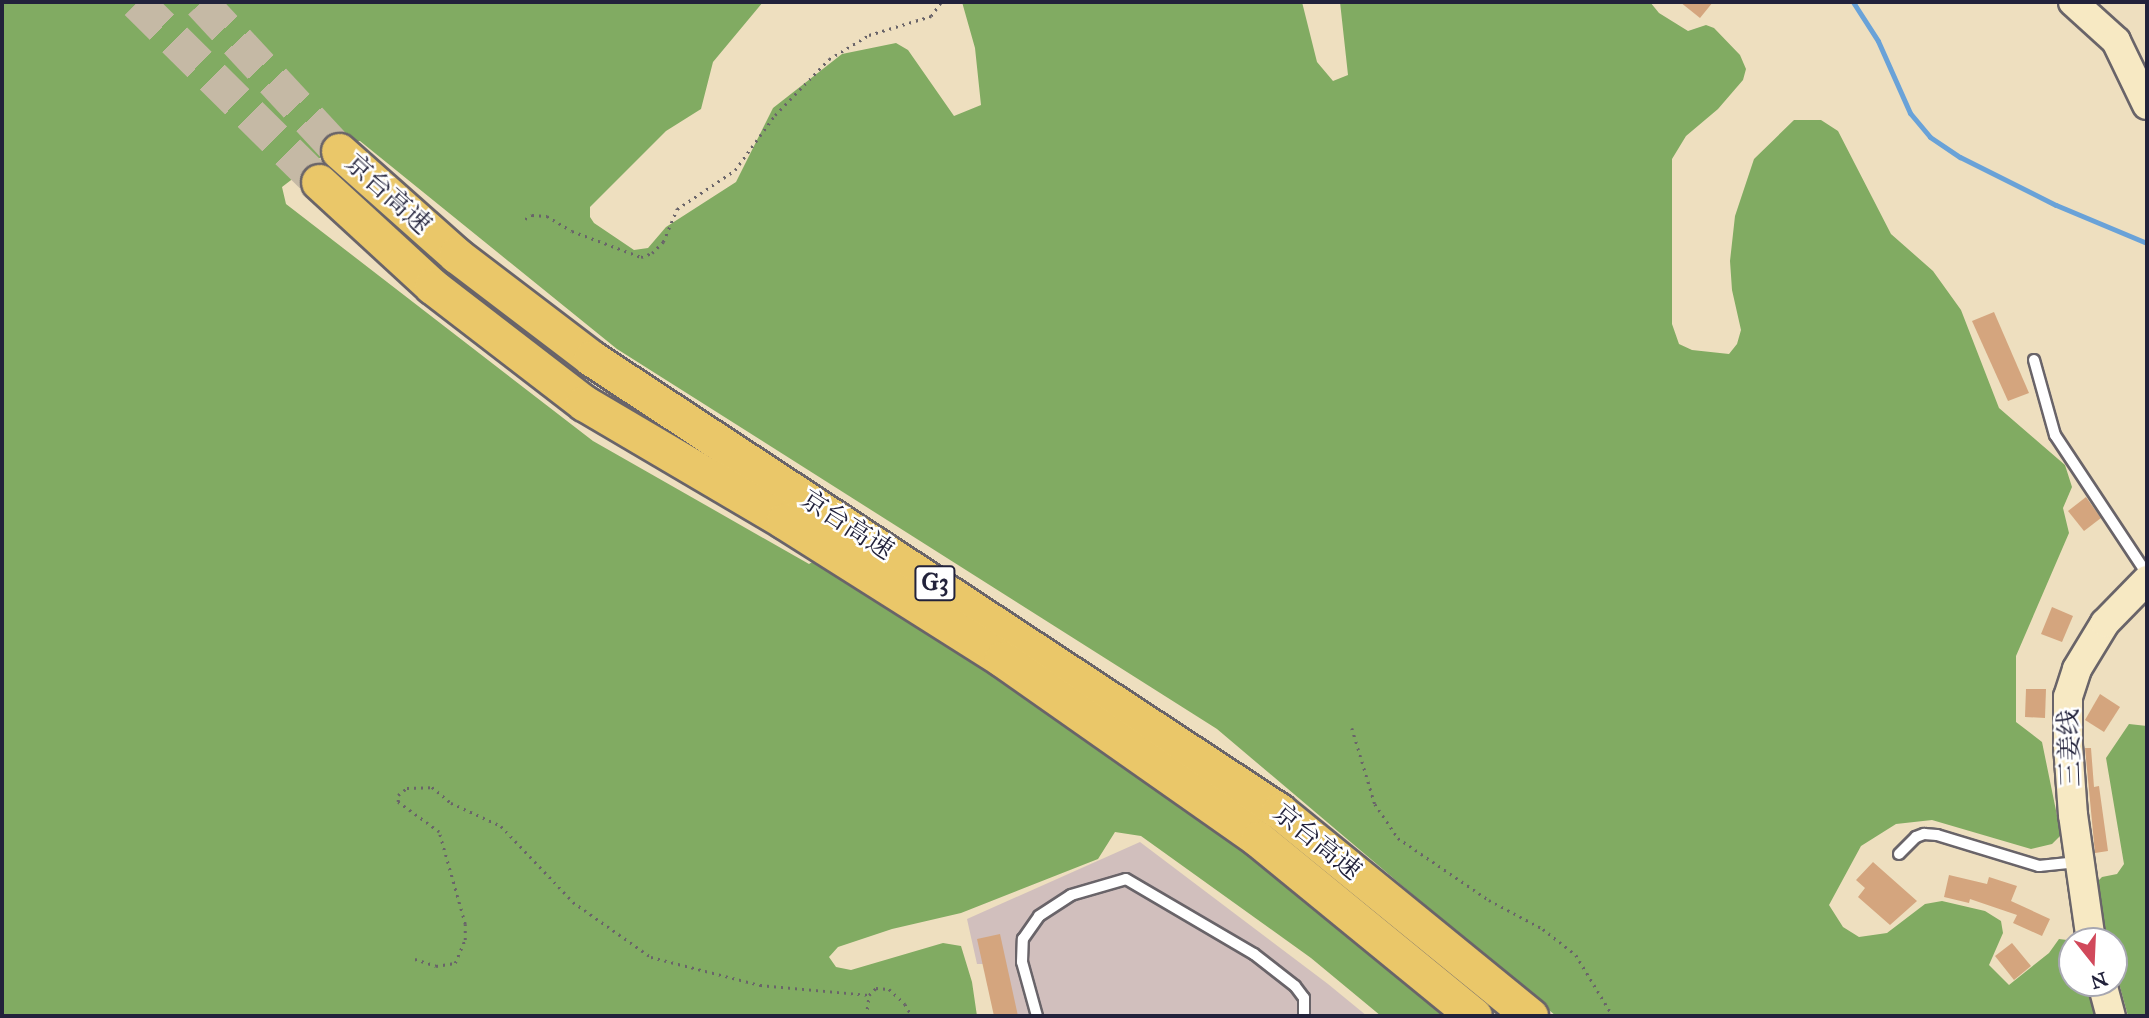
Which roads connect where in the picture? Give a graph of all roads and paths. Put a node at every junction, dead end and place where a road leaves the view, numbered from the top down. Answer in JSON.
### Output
{"nodes":[{"id":1,"x":941,"y":2,"type":"edge"},
{"id":2,"x":2073,"y":2,"type":"edge"},
{"id":3,"x":2147,"y":105,"type":"edge"},
{"id":4,"x":339,"y":151,"type":"tunnel mouth"},
{"id":5,"x":319,"y":183,"type":"tunnel mouth"},
{"id":6,"x":525,"y":219,"type":"dead end"},
{"id":7,"x":2034,"y":360,"type":"dead end"},
{"id":8,"x":2147,"y":574,"type":"edge"},
{"id":9,"x":2147,"y":580,"type":"edge"},
{"id":10,"x":1352,"y":728,"type":"dead end"},
{"id":11,"x":1899,"y":854,"type":"dead end"},
{"id":12,"x":2078,"y":862,"type":"junction"},
{"id":13,"x":2089,"y":927,"type":"edge"},
{"id":14,"x":415,"y":959,"type":"dead end"},
{"id":15,"x":869,"y":995,"type":"junction"},
{"id":16,"x":2106,"y":997,"type":"edge"},
{"id":17,"x":866,"y":1016,"type":"edge"},
{"id":18,"x":912,"y":1016,"type":"edge"},
{"id":19,"x":1037,"y":1016,"type":"edge"},
{"id":20,"x":1304,"y":1016,"type":"edge"},
{"id":21,"x":1474,"y":1016,"type":"edge"},
{"id":22,"x":1530,"y":1016,"type":"edge"},
{"id":23,"x":1613,"y":1016,"type":"edge"},
{"id":24,"x":2111,"y":1016,"type":"edge"}],
"edges":[{"from":1,"to":6,"type":"path"},
{"from":2,"to":3,"type":"main road"},
{"from":4,"to":22,"type":"highway","name":"京台高速","number":"G3"},
{"from":5,"to":21,"type":"highway","name":"京台高速","number":"G3"},
{"from":7,"to":8,"type":"lane"},
{"from":9,"to":12,"type":"main road","name":"三姜线"},
{"from":10,"to":23,"type":"path"},
{"from":11,"to":12,"type":"lane"},
{"from":12,"to":13,"type":"main road","name":"三姜线"},
{"from":14,"to":15,"type":"path"},
{"from":15,"to":17,"type":"path"},
{"from":15,"to":18,"type":"path"},
{"from":16,"to":24,"type":"main road"},
{"from":19,"to":20,"type":"lane"}]}
